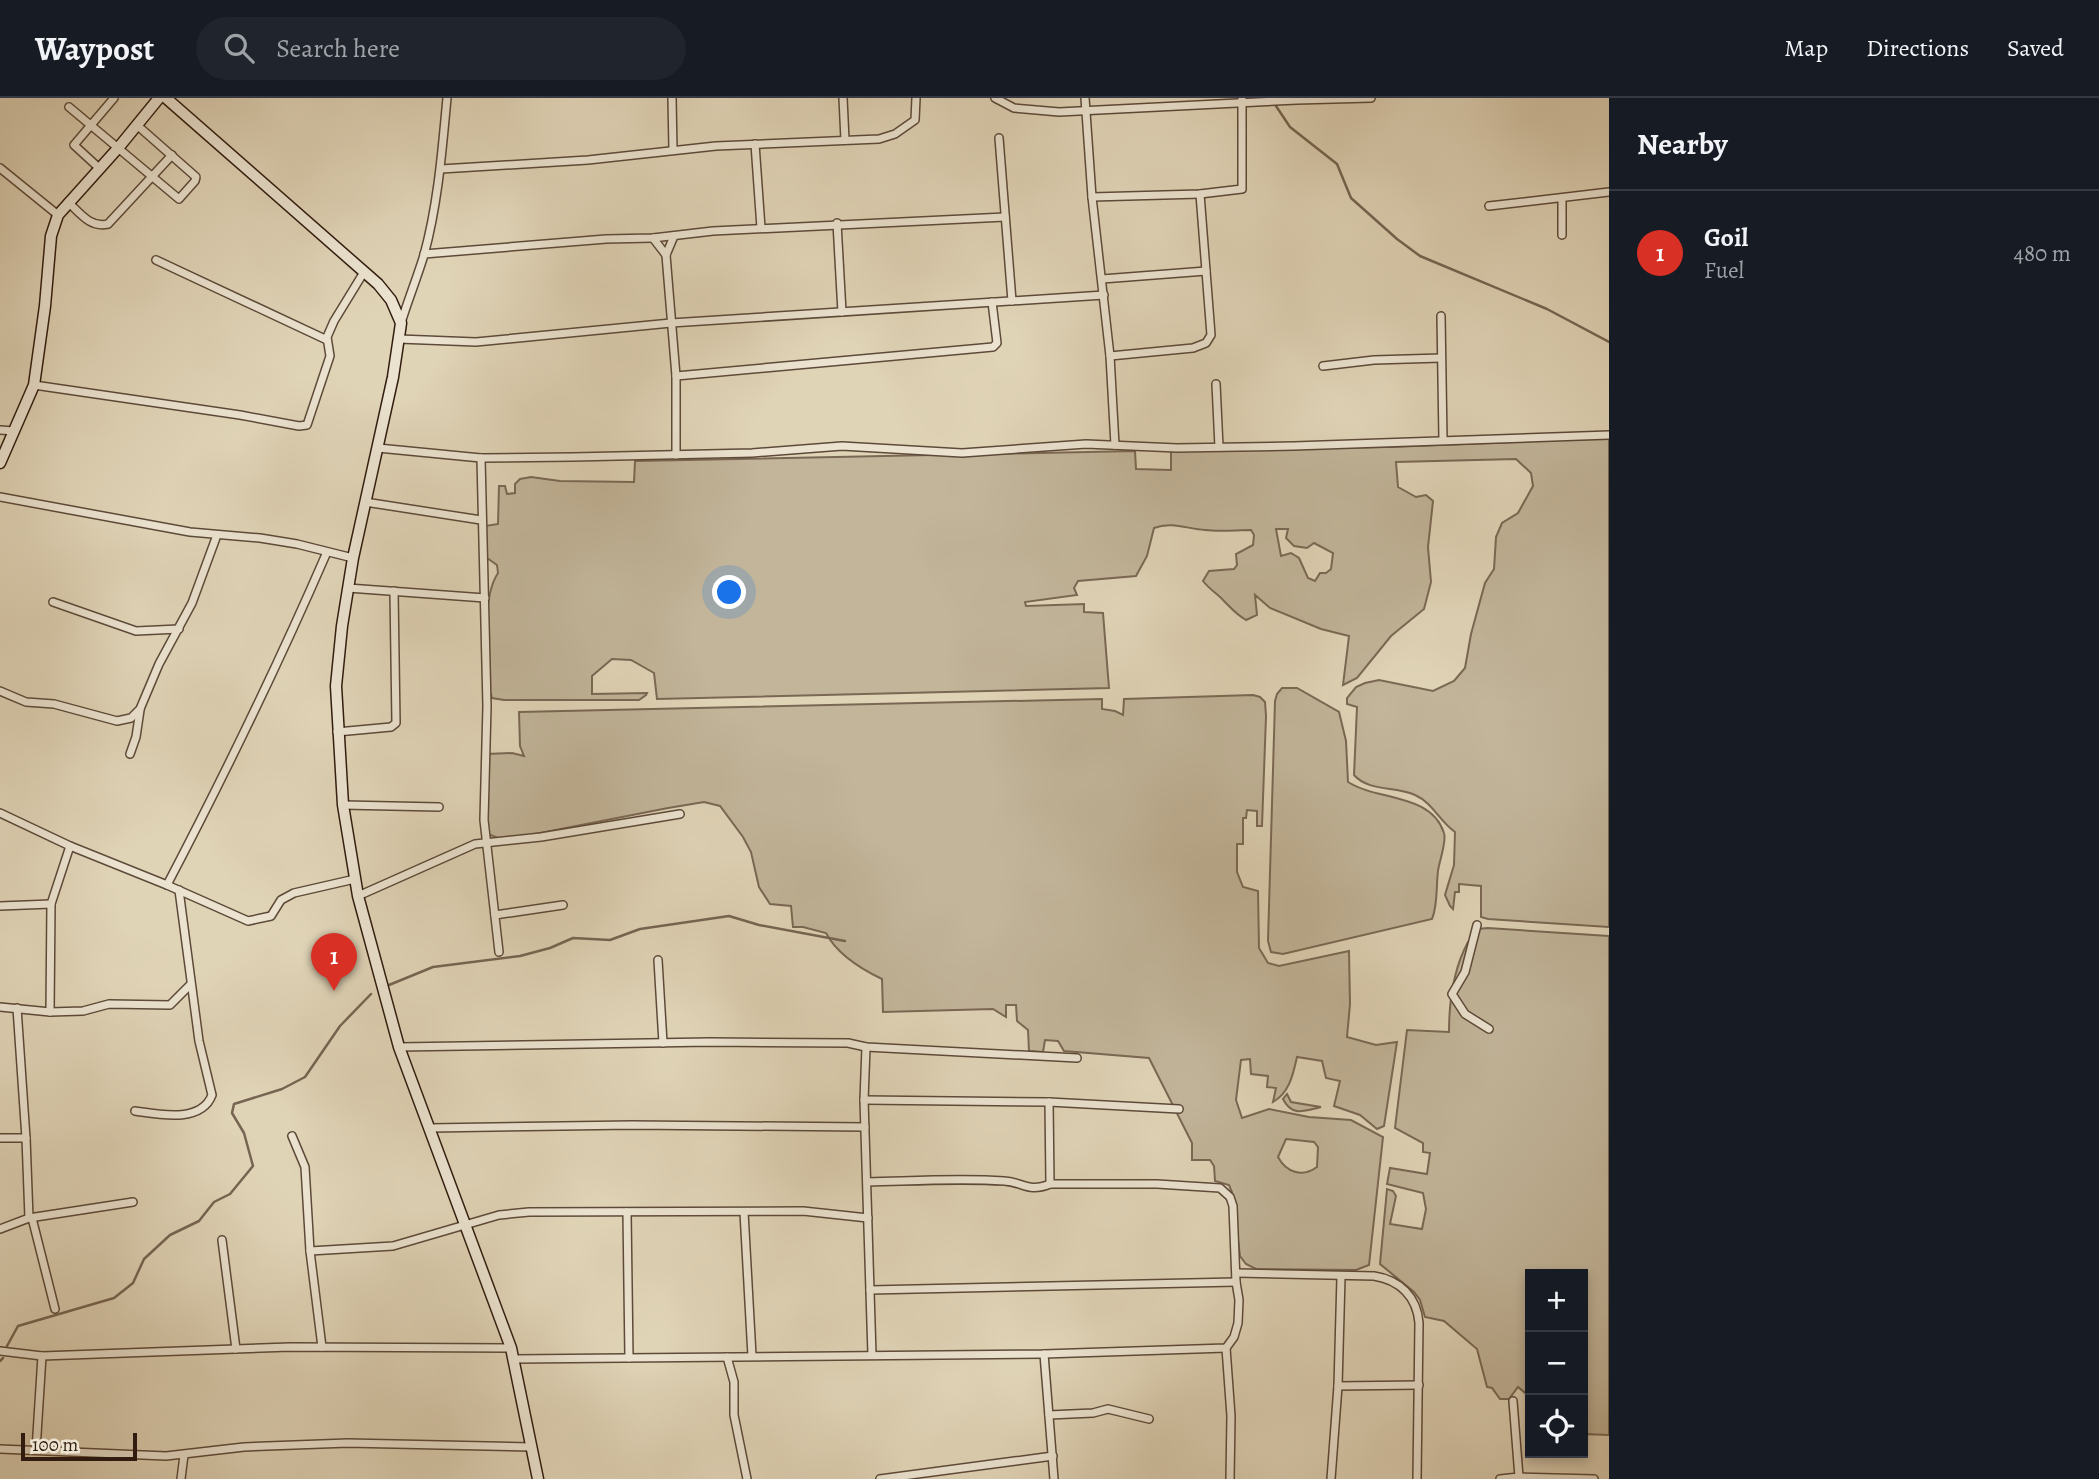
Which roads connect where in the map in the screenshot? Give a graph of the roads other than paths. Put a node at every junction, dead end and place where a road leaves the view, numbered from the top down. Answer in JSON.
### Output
{"nodes":[{"id":1,"x":114,"y":98,"type":"edge"},
{"id":2,"x":159,"y":98,"type":"edge"},
{"id":3,"x":166,"y":98,"type":"edge"},
{"id":4,"x":447,"y":98,"type":"edge"},
{"id":5,"x":672,"y":98,"type":"edge"},
{"id":6,"x":843,"y":98,"type":"edge"},
{"id":7,"x":916,"y":98,"type":"edge"},
{"id":8,"x":995,"y":98,"type":"edge"},
{"id":9,"x":1085,"y":98,"type":"edge"},
{"id":10,"x":1371,"y":98,"type":"edge"},
{"id":11,"x":1242,"y":100,"type":"edge"},
{"id":12,"x":1169,"y":102,"type":"edge"},
{"id":13,"x":69,"y":107,"type":"dead end"},
{"id":14,"x":1087,"y":110,"type":"junction"},
{"id":15,"x":92,"y":125,"type":"junction"},
{"id":16,"x":138,"y":126,"type":"junction"},
{"id":17,"x":999,"y":138,"type":"dead end"},
{"id":18,"x":845,"y":141,"type":"junction"},
{"id":19,"x":755,"y":144,"type":"junction"},
{"id":20,"x":119,"y":147,"type":"junction"},
{"id":21,"x":673,"y":150,"type":"junction"},
{"id":22,"x":172,"y":155,"type":"junction"},
{"id":23,"x":0,"y":168,"type":"edge"},
{"id":24,"x":99,"y":168,"type":"junction"},
{"id":25,"x":441,"y":169,"type":"junction"},
{"id":26,"x":153,"y":176,"type":"junction"},
{"id":27,"x":1609,"y":192,"type":"edge"},
{"id":28,"x":1200,"y":194,"type":"junction"},
{"id":29,"x":1092,"y":197,"type":"junction"},
{"id":30,"x":1562,"y":198,"type":"junction"},
{"id":31,"x":68,"y":202,"type":"junction"},
{"id":32,"x":1489,"y":206,"type":"dead end"},
{"id":33,"x":58,"y":215,"type":"junction"},
{"id":34,"x":1005,"y":216,"type":"junction"},
{"id":35,"x":837,"y":223,"type":"junction"},
{"id":36,"x":761,"y":228,"type":"junction"},
{"id":37,"x":1562,"y":235,"type":"dead end"},
{"id":38,"x":674,"y":236,"type":"junction"},
{"id":39,"x":653,"y":238,"type":"junction"},
{"id":40,"x":424,"y":254,"type":"junction"},
{"id":41,"x":666,"y":255,"type":"junction"},
{"id":42,"x":156,"y":260,"type":"dead end"},
{"id":43,"x":1206,"y":271,"type":"junction"},
{"id":44,"x":364,"y":272,"type":"junction"},
{"id":45,"x":1102,"y":279,"type":"junction"},
{"id":46,"x":1104,"y":295,"type":"junction"},
{"id":47,"x":1012,"y":301,"type":"junction"},
{"id":48,"x":992,"y":302,"type":"junction"},
{"id":49,"x":842,"y":312,"type":"junction"},
{"id":50,"x":1441,"y":316,"type":"dead end"},
{"id":51,"x":401,"y":323,"type":"junction"},
{"id":52,"x":671,"y":323,"type":"junction"},
{"id":53,"x":399,"y":339,"type":"junction"},
{"id":54,"x":327,"y":340,"type":"junction"},
{"id":55,"x":1110,"y":356,"type":"junction"},
{"id":56,"x":1441,"y":358,"type":"junction"},
{"id":57,"x":1322,"y":366,"type":"dead end"},
{"id":58,"x":676,"y":376,"type":"junction"},
{"id":59,"x":1216,"y":384,"type":"dead end"},
{"id":60,"x":34,"y":385,"type":"junction"},
{"id":61,"x":0,"y":430,"type":"edge"},
{"id":62,"x":14,"y":431,"type":"junction"},
{"id":63,"x":1609,"y":435,"type":"edge"},
{"id":64,"x":1443,"y":440,"type":"junction"},
{"id":65,"x":1115,"y":445,"type":"junction"},
{"id":66,"x":1219,"y":447,"type":"junction"},
{"id":67,"x":378,"y":448,"type":"junction"},
{"id":68,"x":676,"y":455,"type":"junction"},
{"id":69,"x":481,"y":458,"type":"junction"},
{"id":70,"x":0,"y":463,"type":"edge"},
{"id":71,"x":0,"y":497,"type":"edge"},
{"id":72,"x":365,"y":502,"type":"junction"},
{"id":73,"x":481,"y":520,"type":"junction"},
{"id":74,"x":218,"y":535,"type":"junction"},
{"id":75,"x":327,"y":552,"type":"junction"},
{"id":76,"x":353,"y":558,"type":"junction"},
{"id":77,"x":348,"y":588,"type":"junction"},
{"id":78,"x":394,"y":591,"type":"junction"},
{"id":79,"x":485,"y":598,"type":"junction"},
{"id":80,"x":53,"y":602,"type":"dead end"},
{"id":81,"x":179,"y":629,"type":"junction"},
{"id":82,"x":0,"y":691,"type":"edge"},
{"id":83,"x":140,"y":709,"type":"junction"},
{"id":84,"x":337,"y":732,"type":"junction"},
{"id":85,"x":130,"y":754,"type":"dead end"},
{"id":86,"x":343,"y":805,"type":"junction"},
{"id":87,"x":439,"y":807,"type":"dead end"},
{"id":88,"x":0,"y":813,"type":"edge"},
{"id":89,"x":680,"y":814,"type":"dead end"},
{"id":90,"x":486,"y":842,"type":"junction"},
{"id":91,"x":70,"y":846,"type":"junction"},
{"id":92,"x":355,"y":880,"type":"junction"},
{"id":93,"x":167,"y":885,"type":"junction"},
{"id":94,"x":179,"y":890,"type":"junction"},
{"id":95,"x":358,"y":895,"type":"junction"},
{"id":96,"x":51,"y":904,"type":"junction"},
{"id":97,"x":563,"y":905,"type":"dead end"},
{"id":98,"x":0,"y":906,"type":"edge"},
{"id":99,"x":495,"y":915,"type":"junction"},
{"id":100,"x":1477,"y":925,"type":"dead end"},
{"id":101,"x":499,"y":952,"type":"dead end"},
{"id":102,"x":659,"y":960,"type":"dead end"},
{"id":103,"x":190,"y":985,"type":"junction"},
{"id":104,"x":0,"y":1007,"type":"edge"},
{"id":105,"x":17,"y":1008,"type":"junction"},
{"id":106,"x":51,"y":1012,"type":"junction"},
{"id":107,"x":1489,"y":1029,"type":"dead end"},
{"id":108,"x":663,"y":1043,"type":"junction"},
{"id":109,"x":399,"y":1047,"type":"junction"},
{"id":110,"x":866,"y":1047,"type":"junction"},
{"id":111,"x":1077,"y":1058,"type":"dead end"},
{"id":112,"x":864,"y":1100,"type":"junction"},
{"id":113,"x":1049,"y":1102,"type":"junction"},
{"id":114,"x":1179,"y":1109,"type":"dead end"},
{"id":115,"x":135,"y":1111,"type":"dead end"},
{"id":116,"x":865,"y":1127,"type":"junction"},
{"id":117,"x":430,"y":1128,"type":"junction"},
{"id":118,"x":292,"y":1136,"type":"dead end"},
{"id":119,"x":0,"y":1138,"type":"edge"},
{"id":120,"x":26,"y":1138,"type":"junction"},
{"id":121,"x":868,"y":1182,"type":"junction"},
{"id":122,"x":1050,"y":1184,"type":"junction"},
{"id":123,"x":133,"y":1202,"type":"dead end"},
{"id":124,"x":627,"y":1212,"type":"junction"},
{"id":125,"x":744,"y":1212,"type":"junction"},
{"id":126,"x":30,"y":1218,"type":"junction"},
{"id":127,"x":868,"y":1218,"type":"junction"},
{"id":128,"x":466,"y":1224,"type":"junction"},
{"id":129,"x":0,"y":1229,"type":"edge"},
{"id":130,"x":222,"y":1240,"type":"dead end"},
{"id":131,"x":310,"y":1251,"type":"junction"},
{"id":132,"x":1237,"y":1277,"type":"junction"},
{"id":133,"x":1341,"y":1277,"type":"junction"},
{"id":134,"x":870,"y":1290,"type":"junction"},
{"id":135,"x":55,"y":1309,"type":"dead end"},
{"id":136,"x":322,"y":1347,"type":"junction"},
{"id":137,"x":511,"y":1348,"type":"junction"},
{"id":138,"x":1226,"y":1348,"type":"junction"},
{"id":139,"x":236,"y":1349,"type":"junction"},
{"id":140,"x":0,"y":1351,"type":"edge"},
{"id":141,"x":1044,"y":1354,"type":"junction"},
{"id":142,"x":872,"y":1355,"type":"junction"},
{"id":143,"x":42,"y":1356,"type":"junction"},
{"id":144,"x":752,"y":1356,"type":"junction"},
{"id":145,"x":727,"y":1357,"type":"junction"},
{"id":146,"x":629,"y":1358,"type":"junction"},
{"id":147,"x":514,"y":1359,"type":"junction"},
{"id":148,"x":1419,"y":1385,"type":"junction"},
{"id":149,"x":1338,"y":1386,"type":"junction"},
{"id":150,"x":1513,"y":1401,"type":"dead end"},
{"id":151,"x":1049,"y":1415,"type":"junction"},
{"id":152,"x":1149,"y":1419,"type":"dead end"},
{"id":153,"x":532,"y":1447,"type":"junction"},
{"id":154,"x":0,"y":1449,"type":"edge"},
{"id":155,"x":36,"y":1450,"type":"junction"},
{"id":156,"x":184,"y":1455,"type":"junction"},
{"id":157,"x":1053,"y":1456,"type":"junction"},
{"id":158,"x":1519,"y":1477,"type":"junction"},
{"id":159,"x":1543,"y":1478,"type":"edge"},
{"id":160,"x":181,"y":1479,"type":"edge"},
{"id":161,"x":538,"y":1479,"type":"edge"},
{"id":162,"x":747,"y":1479,"type":"edge"},
{"id":163,"x":880,"y":1479,"type":"edge"},
{"id":164,"x":1055,"y":1479,"type":"edge"},
{"id":165,"x":1230,"y":1479,"type":"edge"},
{"id":166,"x":1331,"y":1479,"type":"edge"},
{"id":167,"x":1417,"y":1479,"type":"edge"},
{"id":168,"x":1500,"y":1479,"type":"edge"},
{"id":169,"x":1594,"y":1479,"type":"edge"}],
"edges":[{"from":1,"to":15,"type":"street"},
{"from":2,"to":16,"type":"street"},
{"from":3,"to":44,"type":"street"},
{"from":4,"to":25,"type":"street"},
{"from":5,"to":21,"type":"street"},
{"from":6,"to":18,"type":"street"},
{"from":7,"to":18,"type":"street"},
{"from":8,"to":14,"type":"street"},
{"from":9,"to":14,"type":"street"},
{"from":10,"to":11,"type":"street"},
{"from":11,"to":12,"type":"street"},
{"from":11,"to":28,"type":"street"},
{"from":12,"to":14,"type":"street"},
{"from":13,"to":15,"type":"street"},
{"from":14,"to":29,"type":"street"},
{"from":15,"to":20,"type":"street"},
{"from":15,"to":24,"type":"street"},
{"from":16,"to":20,"type":"street"},
{"from":16,"to":22,"type":"street"},
{"from":17,"to":34,"type":"street"},
{"from":18,"to":19,"type":"street"},
{"from":19,"to":21,"type":"street"},
{"from":19,"to":36,"type":"street"},
{"from":20,"to":24,"type":"street"},
{"from":20,"to":26,"type":"street"},
{"from":21,"to":25,"type":"street"},
{"from":22,"to":26,"type":"street"},
{"from":22,"to":26,"type":"street"},
{"from":23,"to":33,"type":"street"},
{"from":24,"to":31,"type":"street"},
{"from":25,"to":40,"type":"street"},
{"from":26,"to":31,"type":"street"},
{"from":27,"to":30,"type":"street"},
{"from":28,"to":29,"type":"street"},
{"from":28,"to":43,"type":"street"},
{"from":29,"to":45,"type":"street"},
{"from":30,"to":32,"type":"street"},
{"from":30,"to":37,"type":"street"},
{"from":31,"to":33,"type":"street"},
{"from":33,"to":60,"type":"street"},
{"from":34,"to":35,"type":"street"},
{"from":34,"to":47,"type":"street"},
{"from":35,"to":36,"type":"street"},
{"from":35,"to":49,"type":"street"},
{"from":36,"to":38,"type":"street"},
{"from":38,"to":39,"type":"street"},
{"from":38,"to":41,"type":"street"},
{"from":39,"to":40,"type":"street"},
{"from":39,"to":41,"type":"street"},
{"from":40,"to":51,"type":"street"},
{"from":41,"to":52,"type":"street"},
{"from":42,"to":54,"type":"street"},
{"from":43,"to":45,"type":"street"},
{"from":43,"to":55,"type":"street"},
{"from":44,"to":51,"type":"street"},
{"from":44,"to":54,"type":"street"},
{"from":45,"to":46,"type":"street"},
{"from":46,"to":47,"type":"street"},
{"from":46,"to":55,"type":"street"},
{"from":47,"to":48,"type":"street"},
{"from":48,"to":49,"type":"street"},
{"from":48,"to":58,"type":"street"},
{"from":49,"to":52,"type":"street"},
{"from":50,"to":56,"type":"street"},
{"from":51,"to":53,"type":"street"},
{"from":52,"to":53,"type":"street"},
{"from":52,"to":58,"type":"street"},
{"from":53,"to":67,"type":"street"},
{"from":54,"to":60,"type":"street"},
{"from":55,"to":65,"type":"street"},
{"from":56,"to":57,"type":"street"},
{"from":56,"to":64,"type":"street"},
{"from":58,"to":68,"type":"street"},
{"from":59,"to":66,"type":"street"},
{"from":60,"to":62,"type":"street"},
{"from":61,"to":62,"type":"street"},
{"from":62,"to":70,"type":"street"},
{"from":63,"to":64,"type":"street"},
{"from":64,"to":66,"type":"street"},
{"from":65,"to":66,"type":"street"},
{"from":65,"to":68,"type":"street"},
{"from":67,"to":69,"type":"street"},
{"from":67,"to":72,"type":"street"},
{"from":68,"to":69,"type":"street"},
{"from":69,"to":73,"type":"street"},
{"from":71,"to":74,"type":"street"},
{"from":72,"to":73,"type":"street"},
{"from":72,"to":76,"type":"street"},
{"from":73,"to":79,"type":"street"},
{"from":74,"to":75,"type":"street"},
{"from":74,"to":81,"type":"street"},
{"from":75,"to":76,"type":"street"},
{"from":75,"to":93,"type":"street"},
{"from":76,"to":77,"type":"street"},
{"from":77,"to":78,"type":"street"},
{"from":77,"to":84,"type":"street"},
{"from":78,"to":79,"type":"street"},
{"from":78,"to":84,"type":"street"},
{"from":79,"to":90,"type":"street"},
{"from":80,"to":81,"type":"street"},
{"from":81,"to":83,"type":"street"},
{"from":82,"to":83,"type":"street"},
{"from":83,"to":85,"type":"street"},
{"from":84,"to":86,"type":"street"},
{"from":86,"to":87,"type":"street"},
{"from":86,"to":92,"type":"street"},
{"from":88,"to":91,"type":"street"},
{"from":89,"to":90,"type":"street"},
{"from":90,"to":95,"type":"street"},
{"from":90,"to":99,"type":"street"},
{"from":91,"to":93,"type":"street"},
{"from":91,"to":96,"type":"street"},
{"from":92,"to":94,"type":"street"},
{"from":92,"to":95,"type":"street"},
{"from":93,"to":94,"type":"street"},
{"from":94,"to":103,"type":"street"},
{"from":95,"to":109,"type":"street"},
{"from":96,"to":98,"type":"street"},
{"from":96,"to":106,"type":"street"},
{"from":97,"to":99,"type":"street"},
{"from":99,"to":101,"type":"street"},
{"from":100,"to":107,"type":"street"},
{"from":102,"to":108,"type":"street"},
{"from":103,"to":106,"type":"street"},
{"from":103,"to":115,"type":"street"},
{"from":104,"to":105,"type":"street"},
{"from":105,"to":106,"type":"street"},
{"from":105,"to":120,"type":"street"},
{"from":108,"to":109,"type":"street"},
{"from":108,"to":110,"type":"street"},
{"from":109,"to":117,"type":"street"},
{"from":110,"to":111,"type":"street"},
{"from":110,"to":112,"type":"street"},
{"from":112,"to":113,"type":"street"},
{"from":112,"to":116,"type":"street"},
{"from":113,"to":114,"type":"street"},
{"from":113,"to":122,"type":"street"},
{"from":116,"to":117,"type":"street"},
{"from":116,"to":121,"type":"street"},
{"from":117,"to":128,"type":"street"},
{"from":118,"to":131,"type":"street"},
{"from":119,"to":120,"type":"street"},
{"from":120,"to":126,"type":"street"},
{"from":121,"to":122,"type":"street"},
{"from":121,"to":127,"type":"street"},
{"from":122,"to":132,"type":"street"},
{"from":123,"to":126,"type":"street"},
{"from":124,"to":125,"type":"street"},
{"from":124,"to":128,"type":"street"},
{"from":124,"to":146,"type":"street"},
{"from":125,"to":127,"type":"street"},
{"from":125,"to":144,"type":"street"},
{"from":126,"to":129,"type":"street"},
{"from":126,"to":135,"type":"street"},
{"from":127,"to":134,"type":"street"},
{"from":128,"to":131,"type":"street"},
{"from":128,"to":137,"type":"street"},
{"from":130,"to":139,"type":"street"},
{"from":131,"to":136,"type":"street"},
{"from":132,"to":133,"type":"street"},
{"from":132,"to":134,"type":"street"},
{"from":132,"to":138,"type":"street"},
{"from":133,"to":148,"type":"street"},
{"from":133,"to":149,"type":"street"},
{"from":134,"to":142,"type":"street"},
{"from":136,"to":137,"type":"street"},
{"from":136,"to":139,"type":"street"},
{"from":137,"to":147,"type":"street"},
{"from":138,"to":141,"type":"street"},
{"from":138,"to":165,"type":"street"},
{"from":139,"to":143,"type":"street"},
{"from":140,"to":143,"type":"street"},
{"from":141,"to":142,"type":"street"},
{"from":141,"to":151,"type":"street"},
{"from":142,"to":144,"type":"street"},
{"from":143,"to":155,"type":"street"},
{"from":144,"to":145,"type":"street"},
{"from":145,"to":146,"type":"street"},
{"from":145,"to":162,"type":"street"},
{"from":146,"to":147,"type":"street"},
{"from":147,"to":153,"type":"street"},
{"from":148,"to":149,"type":"street"},
{"from":148,"to":167,"type":"street"},
{"from":149,"to":166,"type":"street"},
{"from":150,"to":158,"type":"street"},
{"from":151,"to":152,"type":"street"},
{"from":151,"to":157,"type":"street"},
{"from":153,"to":156,"type":"street"},
{"from":153,"to":161,"type":"street"},
{"from":154,"to":155,"type":"street"},
{"from":155,"to":156,"type":"street"},
{"from":156,"to":160,"type":"street"},
{"from":157,"to":163,"type":"street"},
{"from":157,"to":164,"type":"street"},
{"from":158,"to":159,"type":"street"},
{"from":158,"to":168,"type":"street"},
{"from":159,"to":169,"type":"street"}]}
